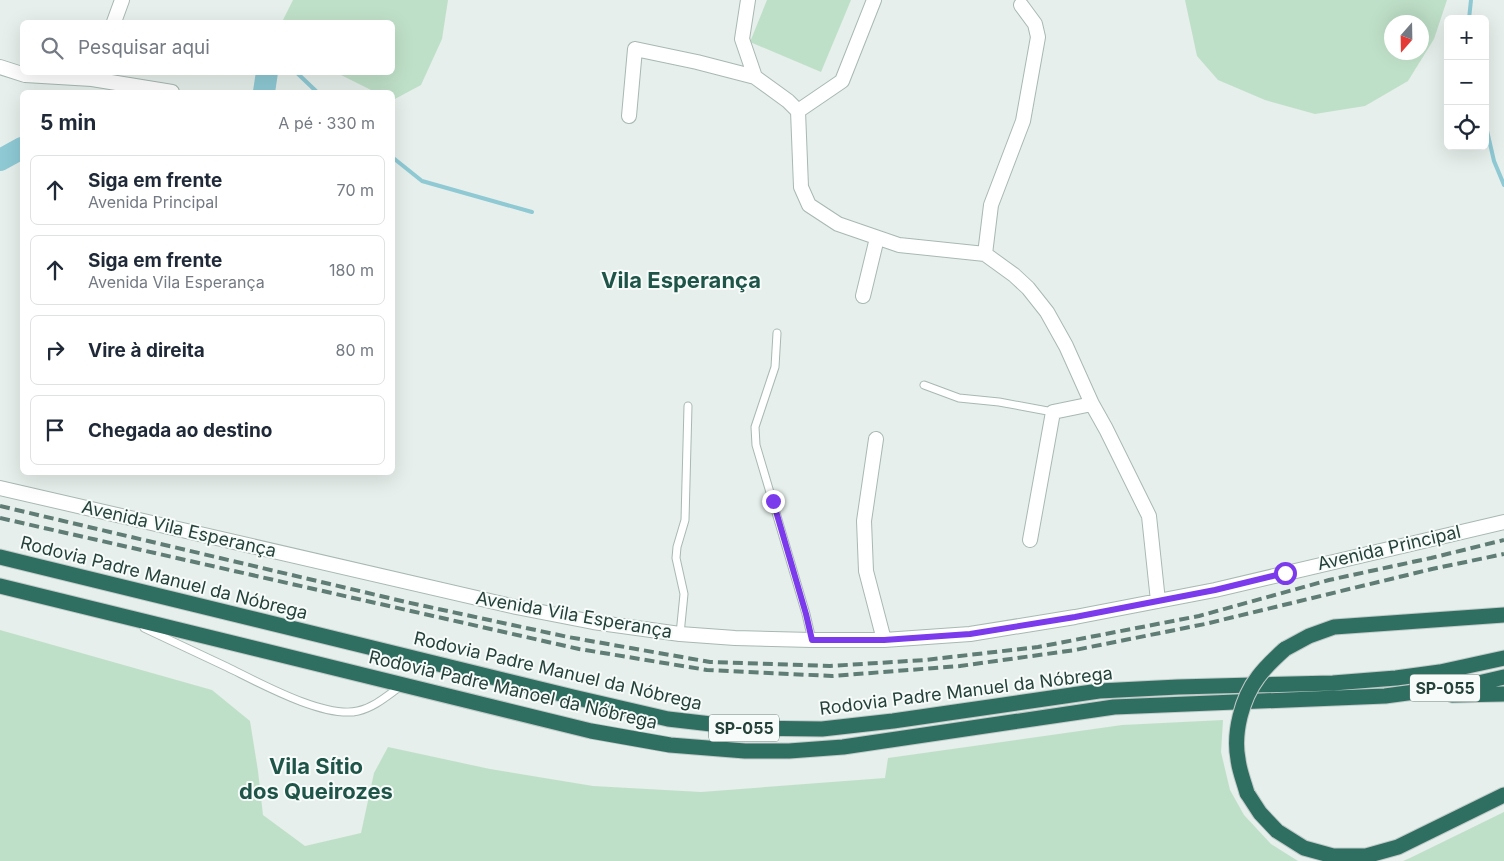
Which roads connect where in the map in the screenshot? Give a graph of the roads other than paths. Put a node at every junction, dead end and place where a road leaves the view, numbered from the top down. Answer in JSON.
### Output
{"nodes":[{"id":1,"x":122,"y":0,"type":"edge"},
{"id":2,"x":748,"y":0,"type":"edge"},
{"id":3,"x":874,"y":0,"type":"edge"},
{"id":4,"x":1021,"y":5,"type":"dead end"},
{"id":5,"x":115,"y":20,"type":"edge"},
{"id":6,"x":0,"y":67,"type":"edge"},
{"id":7,"x":20,"y":74,"type":"edge"},
{"id":8,"x":24,"y":75,"type":"edge"},
{"id":9,"x":93,"y":76,"type":"edge"},
{"id":10,"x":755,"y":77,"type":"junction"},
{"id":11,"x":162,"y":90,"type":"edge"},
{"id":12,"x":798,"y":111,"type":"junction"},
{"id":13,"x":629,"y":116,"type":"dead end"},
{"id":14,"x":877,"y":238,"type":"junction"},
{"id":15,"x":986,"y":254,"type":"junction"},
{"id":16,"x":863,"y":296,"type":"dead end"},
{"id":17,"x":777,"y":332,"type":"dead end"},
{"id":18,"x":924,"y":385,"type":"dead end"},
{"id":19,"x":1092,"y":404,"type":"junction"},
{"id":20,"x":688,"y":406,"type":"dead end"},
{"id":21,"x":1053,"y":412,"type":"junction"},
{"id":22,"x":876,"y":439,"type":"dead end"},
{"id":23,"x":0,"y":488,"type":"edge"},
{"id":24,"x":1504,"y":522,"type":"edge"},
{"id":25,"x":1030,"y":540,"type":"dead end"},
{"id":26,"x":0,"y":557,"type":"edge"},
{"id":27,"x":0,"y":586,"type":"edge"},
{"id":28,"x":1158,"y":601,"type":"junction"},
{"id":29,"x":117,"y":614,"type":"junction"},
{"id":30,"x":1504,"y":615,"type":"edge"},
{"id":31,"x":680,"y":634,"type":"junction"},
{"id":32,"x":812,"y":640,"type":"junction"},
{"id":33,"x":884,"y":640,"type":"junction"},
{"id":34,"x":1504,"y":658,"type":"edge"},
{"id":35,"x":1504,"y":677,"type":"edge"},
{"id":36,"x":402,"y":685,"type":"junction"},
{"id":37,"x":1504,"y":694,"type":"edge"},
{"id":38,"x":1385,"y":696,"type":"junction"},
{"id":39,"x":1504,"y":795,"type":"edge"}],
"edges":[{"from":1,"to":5,"type":"street"},
{"from":2,"to":10,"type":"street"},
{"from":3,"to":12,"type":"street"},
{"from":4,"to":15,"type":"street"},
{"from":6,"to":7,"type":"street"},
{"from":8,"to":9,"type":"street"},
{"from":9,"to":11,"type":"street"},
{"from":10,"to":12,"type":"street"},
{"from":10,"to":13,"type":"street"},
{"from":12,"to":14,"type":"street"},
{"from":14,"to":15,"type":"street"},
{"from":14,"to":16,"type":"street"},
{"from":15,"to":19,"type":"street"},
{"from":17,"to":32,"type":"lane"},
{"from":18,"to":21,"type":"lane"},
{"from":19,"to":21,"type":"street"},
{"from":19,"to":28,"type":"street"},
{"from":20,"to":31,"type":"lane"},
{"from":21,"to":25,"type":"street"},
{"from":22,"to":33,"type":"street"},
{"from":23,"to":31,"type":"street","name":"Avenida Vila Esperança"},
{"from":24,"to":28,"type":"street","name":"Avenida Principal"},
{"from":26,"to":34,"type":"highway","name":"Rodovia Padre Manuel da Nóbrega","number":"SP-055"},
{"from":27,"to":29,"type":"highway","name":"Rodovia Padre Manoel da Nóbrega","number":"SP-055"},
{"from":28,"to":33,"type":"street","name":"Avenida Vila Esperança"},
{"from":29,"to":36,"type":"highway","name":"Rodovia Padre Manoel da Nóbrega","number":"SP-055"},
{"from":29,"to":36,"type":"lane"},
{"from":30,"to":39,"type":"highway","bridge":true},
{"from":31,"to":32,"type":"street","name":"Avenida Vila Esperança"},
{"from":32,"to":33,"type":"street","name":"Avenida Vila Esperança"},
{"from":35,"to":38,"type":"highway","name":"Rodovia Padre Manoel da Nóbrega","number":"SP-055"},
{"from":36,"to":38,"type":"highway","name":"Rodovia Padre Manoel da Nóbrega","number":"SP-055"},
{"from":37,"to":38,"type":"highway"}]}
